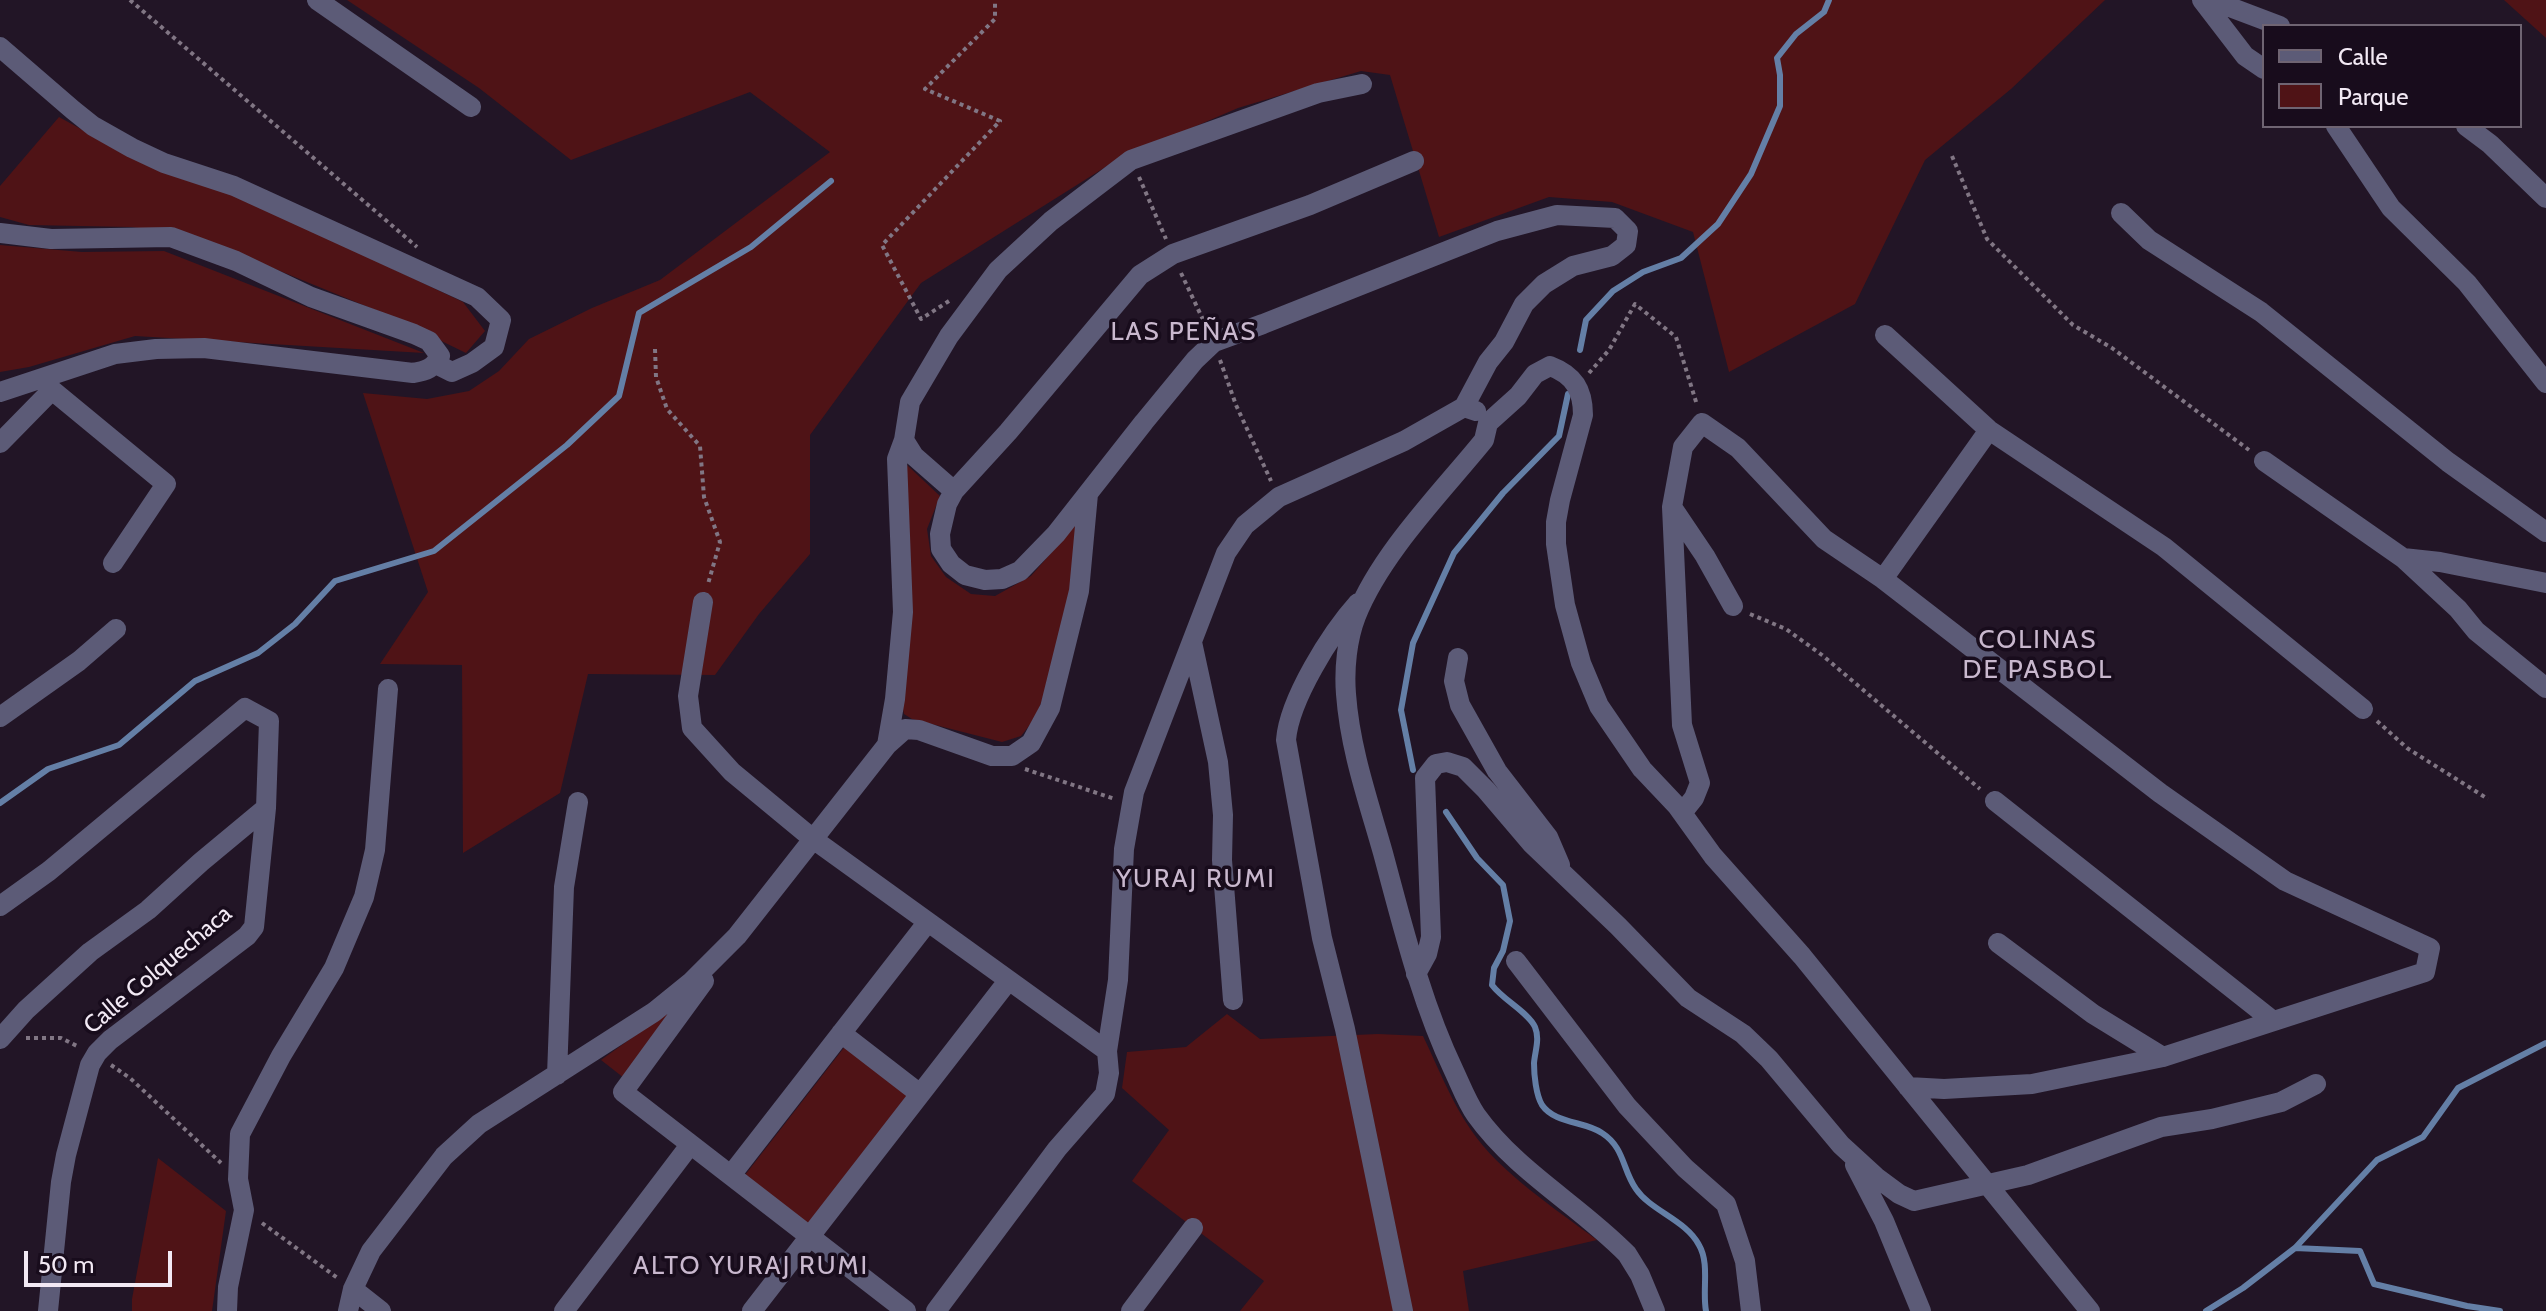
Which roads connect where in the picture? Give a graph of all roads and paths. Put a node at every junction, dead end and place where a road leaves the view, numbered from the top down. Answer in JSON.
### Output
{"nodes":[{"id":1,"x":130,"y":0,"type":"edge"},
{"id":2,"x":317,"y":0,"type":"edge"},
{"id":3,"x":995,"y":0,"type":"edge"},
{"id":4,"x":2202,"y":0,"type":"edge"},
{"id":5,"x":2211,"y":0,"type":"edge"},
{"id":6,"x":2275,"y":24,"type":"edge"},
{"id":7,"x":0,"y":47,"type":"edge"},
{"id":8,"x":2262,"y":68,"type":"edge"},
{"id":9,"x":1362,"y":84,"type":"dead end"},
{"id":10,"x":471,"y":107,"type":"dead end"},
{"id":11,"x":2337,"y":128,"type":"edge"},
{"id":12,"x":2469,"y":128,"type":"edge"},
{"id":13,"x":1952,"y":156,"type":"dead end"},
{"id":14,"x":1414,"y":161,"type":"dead end"},
{"id":15,"x":2546,"y":198,"type":"edge"},
{"id":16,"x":2121,"y":213,"type":"dead end"},
{"id":17,"x":0,"y":233,"type":"edge"},
{"id":18,"x":417,"y":247,"type":"dead end"},
{"id":19,"x":959,"y":294,"type":"dead end"},
{"id":20,"x":1885,"y":335,"type":"dead end"},
{"id":21,"x":1214,"y":342,"type":"junction"},
{"id":22,"x":655,"y":349,"type":"dead end"},
{"id":23,"x":436,"y":364,"type":"junction"},
{"id":24,"x":2546,"y":383,"type":"edge"},
{"id":25,"x":1578,"y":386,"type":"junction"},
{"id":26,"x":0,"y":392,"type":"edge"},
{"id":27,"x":1464,"y":407,"type":"junction"},
{"id":28,"x":25,"y":418,"type":"junction"},
{"id":29,"x":1488,"y":423,"type":"junction"},
{"id":30,"x":1702,"y":423,"type":"junction"},
{"id":31,"x":1989,"y":430,"type":"junction"},
{"id":32,"x":904,"y":440,"type":"junction"},
{"id":33,"x":0,"y":443,"type":"edge"},
{"id":34,"x":2264,"y":461,"type":"joint"},
{"id":35,"x":954,"y":491,"type":"junction"},
{"id":36,"x":1088,"y":494,"type":"junction"},
{"id":37,"x":1279,"y":497,"type":"junction"},
{"id":38,"x":1672,"y":507,"type":"junction"},
{"id":39,"x":2546,"y":532,"type":"edge"},
{"id":40,"x":2403,"y":558,"type":"junction"},
{"id":41,"x":113,"y":563,"type":"dead end"},
{"id":42,"x":1883,"y":579,"type":"junction"},
{"id":43,"x":2546,"y":583,"type":"edge"},
{"id":44,"x":1368,"y":591,"type":"junction"},
{"id":45,"x":703,"y":602,"type":"joint"},
{"id":46,"x":1733,"y":606,"type":"joint"},
{"id":47,"x":116,"y":629,"type":"dead end"},
{"id":48,"x":1192,"y":642,"type":"junction"},
{"id":49,"x":1458,"y":658,"type":"dead end"},
{"id":50,"x":2546,"y":688,"type":"edge"},
{"id":51,"x":388,"y":689,"type":"dead end"},
{"id":52,"x":2363,"y":709,"type":"joint"},
{"id":53,"x":0,"y":717,"type":"edge"},
{"id":54,"x":887,"y":745,"type":"junction"},
{"id":55,"x":1012,"y":756,"type":"junction"},
{"id":56,"x":2488,"y":799,"type":"dead end"},
{"id":57,"x":1995,"y":801,"type":"joint"},
{"id":58,"x":578,"y":802,"type":"dead end"},
{"id":59,"x":1131,"y":807,"type":"junction"},
{"id":60,"x":266,"y":808,"type":"junction"},
{"id":61,"x":1682,"y":813,"type":"junction"},
{"id":62,"x":813,"y":839,"type":"junction"},
{"id":63,"x":1565,"y":876,"type":"junction"},
{"id":64,"x":0,"y":906,"type":"edge"},
{"id":65,"x":927,"y":923,"type":"junction"},
{"id":66,"x":737,"y":936,"type":"junction"},
{"id":67,"x":1998,"y":943,"type":"dead end"},
{"id":68,"x":1516,"y":961,"type":"dead end"},
{"id":69,"x":1416,"y":974,"type":"junction"},
{"id":70,"x":1008,"y":981,"type":"junction"},
{"id":71,"x":1233,"y":1000,"type":"dead end"},
{"id":72,"x":2272,"y":1020,"type":"junction"},
{"id":73,"x":841,"y":1033,"type":"junction"},
{"id":74,"x":0,"y":1039,"type":"edge"},
{"id":75,"x":1107,"y":1051,"type":"junction"},
{"id":76,"x":96,"y":1056,"type":"junction"},
{"id":77,"x":2163,"y":1057,"type":"junction"},
{"id":78,"x":557,"y":1075,"type":"junction"},
{"id":79,"x":2316,"y":1084,"type":"dead end"},
{"id":80,"x":1908,"y":1087,"type":"junction"},
{"id":81,"x":920,"y":1094,"type":"junction"},
{"id":82,"x":690,"y":1145,"type":"junction"},
{"id":83,"x":1841,"y":1145,"type":"junction"},
{"id":84,"x":731,"y":1175,"type":"junction"},
{"id":85,"x":238,"y":1179,"type":"junction"},
{"id":86,"x":1988,"y":1184,"type":"junction"},
{"id":87,"x":244,"y":1210,"type":"junction"},
{"id":88,"x":1193,"y":1228,"type":"dead end"},
{"id":89,"x":810,"y":1236,"type":"junction"},
{"id":90,"x":353,"y":1289,"type":"junction"},
{"id":91,"x":48,"y":1311,"type":"edge"},
{"id":92,"x":227,"y":1311,"type":"edge"},
{"id":93,"x":348,"y":1311,"type":"edge"},
{"id":94,"x":381,"y":1311,"type":"edge"},
{"id":95,"x":564,"y":1311,"type":"edge"},
{"id":96,"x":752,"y":1311,"type":"edge"},
{"id":97,"x":906,"y":1311,"type":"edge"},
{"id":98,"x":936,"y":1311,"type":"edge"},
{"id":99,"x":1131,"y":1311,"type":"edge"},
{"id":100,"x":1403,"y":1311,"type":"edge"},
{"id":101,"x":1655,"y":1311,"type":"edge"},
{"id":102,"x":1751,"y":1311,"type":"edge"},
{"id":103,"x":1921,"y":1311,"type":"edge"},
{"id":104,"x":2090,"y":1311,"type":"edge"}],
"edges":[{"from":1,"to":18,"type":"path"},
{"from":2,"to":10,"type":"street"},
{"from":3,"to":19,"type":"path"},
{"from":4,"to":8,"type":"street"},
{"from":5,"to":6,"type":"street"},
{"from":7,"to":23,"type":"street"},
{"from":9,"to":32,"type":"street"},
{"from":11,"to":24,"type":"street"},
{"from":12,"to":15,"type":"street"},
{"from":13,"to":34,"type":"path"},
{"from":14,"to":35,"type":"street"},
{"from":16,"to":39,"type":"street"},
{"from":17,"to":23,"type":"street"},
{"from":20,"to":31,"type":"street"},
{"from":21,"to":27,"type":"street"},
{"from":21,"to":36,"type":"street"},
{"from":21,"to":37,"type":"path"},
{"from":22,"to":45,"type":"path"},
{"from":23,"to":26,"type":"street"},
{"from":25,"to":29,"type":"street"},
{"from":25,"to":30,"type":"path"},
{"from":25,"to":61,"type":"street"},
{"from":26,"to":28,"type":"street"},
{"from":27,"to":29,"type":"street"},
{"from":27,"to":37,"type":"street"},
{"from":28,"to":33,"type":"street"},
{"from":28,"to":41,"type":"street"},
{"from":29,"to":44,"type":"street"},
{"from":30,"to":38,"type":"street"},
{"from":30,"to":42,"type":"street"},
{"from":31,"to":42,"type":"street"},
{"from":31,"to":52,"type":"street"},
{"from":32,"to":35,"type":"street"},
{"from":32,"to":54,"type":"street"},
{"from":34,"to":40,"type":"street"},
{"from":35,"to":36,"type":"street"},
{"from":36,"to":55,"type":"street"},
{"from":37,"to":48,"type":"street"},
{"from":38,"to":46,"type":"street"},
{"from":38,"to":61,"type":"street"},
{"from":40,"to":43,"type":"street"},
{"from":40,"to":50,"type":"street"},
{"from":42,"to":72,"type":"street"},
{"from":44,"to":69,"type":"street"},
{"from":44,"to":100,"type":"street"},
{"from":45,"to":62,"type":"street"},
{"from":46,"to":57,"type":"path"},
{"from":47,"to":53,"type":"street"},
{"from":48,"to":59,"type":"street"},
{"from":48,"to":71,"type":"street"},
{"from":49,"to":63,"type":"street"},
{"from":51,"to":85,"type":"street"},
{"from":52,"to":56,"type":"path"},
{"from":54,"to":55,"type":"street"},
{"from":54,"to":62,"type":"street"},
{"from":55,"to":59,"type":"path"},
{"from":57,"to":72,"type":"street"},
{"from":58,"to":78,"type":"street"},
{"from":59,"to":75,"type":"street"},
{"from":60,"to":64,"type":"street","name":"Calle Colquechaca"},
{"from":60,"to":74,"type":"street"},
{"from":60,"to":76,"type":"street","name":"Calle Colquechaca"},
{"from":61,"to":80,"type":"street"},
{"from":62,"to":65,"type":"street"},
{"from":62,"to":66,"type":"street"},
{"from":63,"to":69,"type":"street"},
{"from":63,"to":83,"type":"street"},
{"from":65,"to":70,"type":"street"},
{"from":65,"to":73,"type":"street"},
{"from":66,"to":78,"type":"street"},
{"from":66,"to":82,"type":"street"},
{"from":67,"to":77,"type":"street"},
{"from":68,"to":102,"type":"street"},
{"from":69,"to":101,"type":"street"},
{"from":70,"to":75,"type":"street"},
{"from":70,"to":81,"type":"street"},
{"from":72,"to":77,"type":"street"},
{"from":73,"to":81,"type":"street"},
{"from":73,"to":84,"type":"street"},
{"from":74,"to":76,"type":"path"},
{"from":75,"to":98,"type":"street"},
{"from":76,"to":85,"type":"path"},
{"from":76,"to":91,"type":"street","name":"Calle Colquechaca"},
{"from":77,"to":80,"type":"street"},
{"from":78,"to":90,"type":"street"},
{"from":79,"to":86,"type":"street"},
{"from":80,"to":86,"type":"street"},
{"from":81,"to":89,"type":"street"},
{"from":82,"to":84,"type":"street"},
{"from":82,"to":95,"type":"street"},
{"from":83,"to":86,"type":"street"},
{"from":83,"to":103,"type":"street"},
{"from":84,"to":89,"type":"street"},
{"from":85,"to":87,"type":"street"},
{"from":86,"to":104,"type":"street"},
{"from":87,"to":90,"type":"path"},
{"from":87,"to":92,"type":"street"},
{"from":88,"to":99,"type":"street"},
{"from":89,"to":96,"type":"street"},
{"from":89,"to":97,"type":"street"},
{"from":90,"to":93,"type":"street"},
{"from":90,"to":94,"type":"street"}]}
